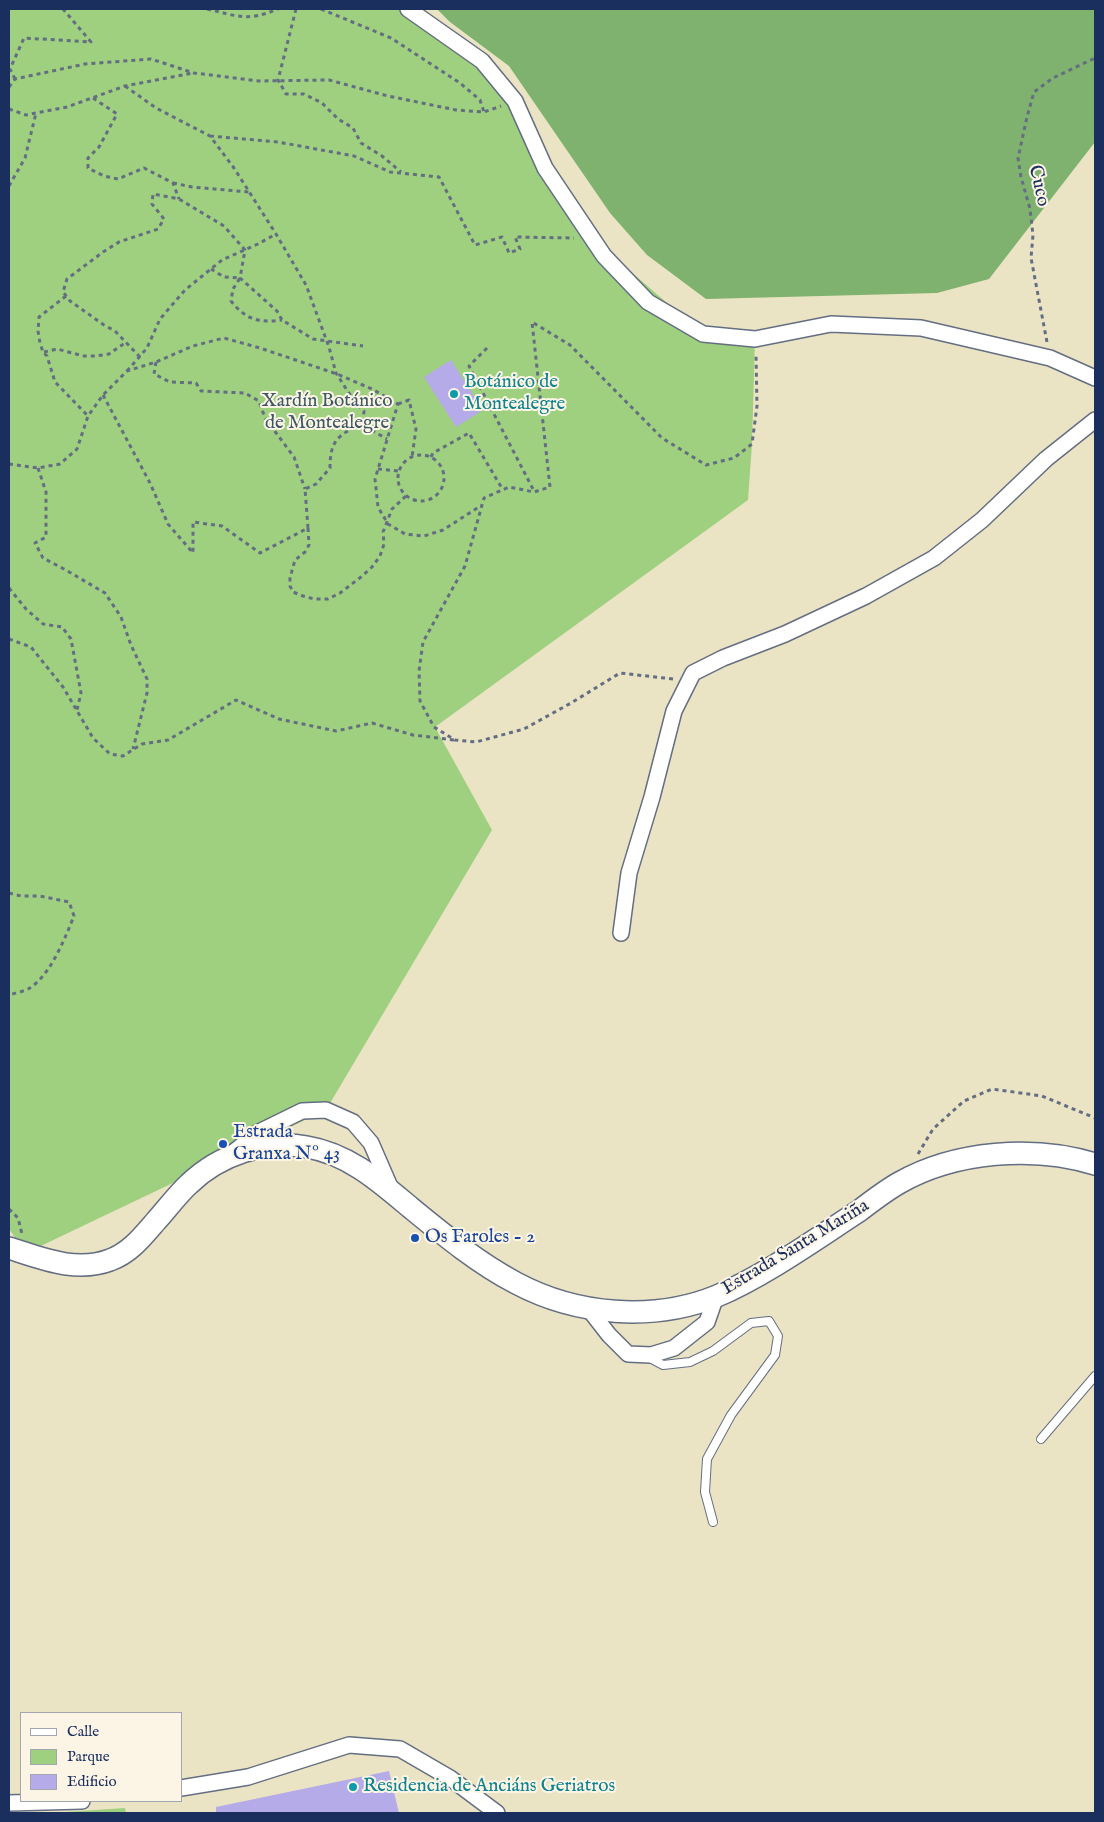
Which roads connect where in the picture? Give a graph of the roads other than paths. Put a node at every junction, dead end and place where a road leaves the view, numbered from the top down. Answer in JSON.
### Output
{"nodes":[{"id":1,"x":408,"y":9,"type":"edge"},
{"id":2,"x":1095,"y":378,"type":"edge"},
{"id":3,"x":1095,"y":420,"type":"edge"},
{"id":4,"x":621,"y":933,"type":"dead end"},
{"id":5,"x":226,"y":1159,"type":"junction"},
{"id":6,"x":1095,"y":1164,"type":"edge"},
{"id":7,"x":391,"y":1189,"type":"junction"},
{"id":8,"x":9,"y":1248,"type":"edge"},
{"id":9,"x":716,"y":1296,"type":"junction"},
{"id":10,"x":588,"y":1308,"type":"junction"},
{"id":11,"x":645,"y":1355,"type":"junction"},
{"id":12,"x":1095,"y":1376,"type":"edge"},
{"id":13,"x":1040,"y":1439,"type":"dead end"},
{"id":14,"x":713,"y":1522,"type":"dead end"},
{"id":15,"x":182,"y":1788,"type":"edge"},
{"id":16,"x":58,"y":1802,"type":"edge"},
{"id":17,"x":9,"y":1804,"type":"edge"},
{"id":18,"x":497,"y":1813,"type":"edge"}],
"edges":[{"from":1,"to":2,"type":"street"},
{"from":3,"to":4,"type":"street"},
{"from":5,"to":7,"type":"main road","name":"Estrada Santa Mariña"},
{"from":5,"to":7,"type":"street"},
{"from":5,"to":8,"type":"main road","name":"Estrada Santa Mariña"},
{"from":6,"to":9,"type":"main road","name":"Estrada Santa Mariña"},
{"from":7,"to":10,"type":"main road","name":"Estrada Santa Mariña"},
{"from":9,"to":10,"type":"main road","name":"Estrada Santa Mariña"},
{"from":9,"to":11,"type":"street"},
{"from":10,"to":11,"type":"street"},
{"from":11,"to":14,"type":"lane"},
{"from":12,"to":13,"type":"lane"},
{"from":15,"to":18,"type":"street"},
{"from":16,"to":17,"type":"street"}]}
